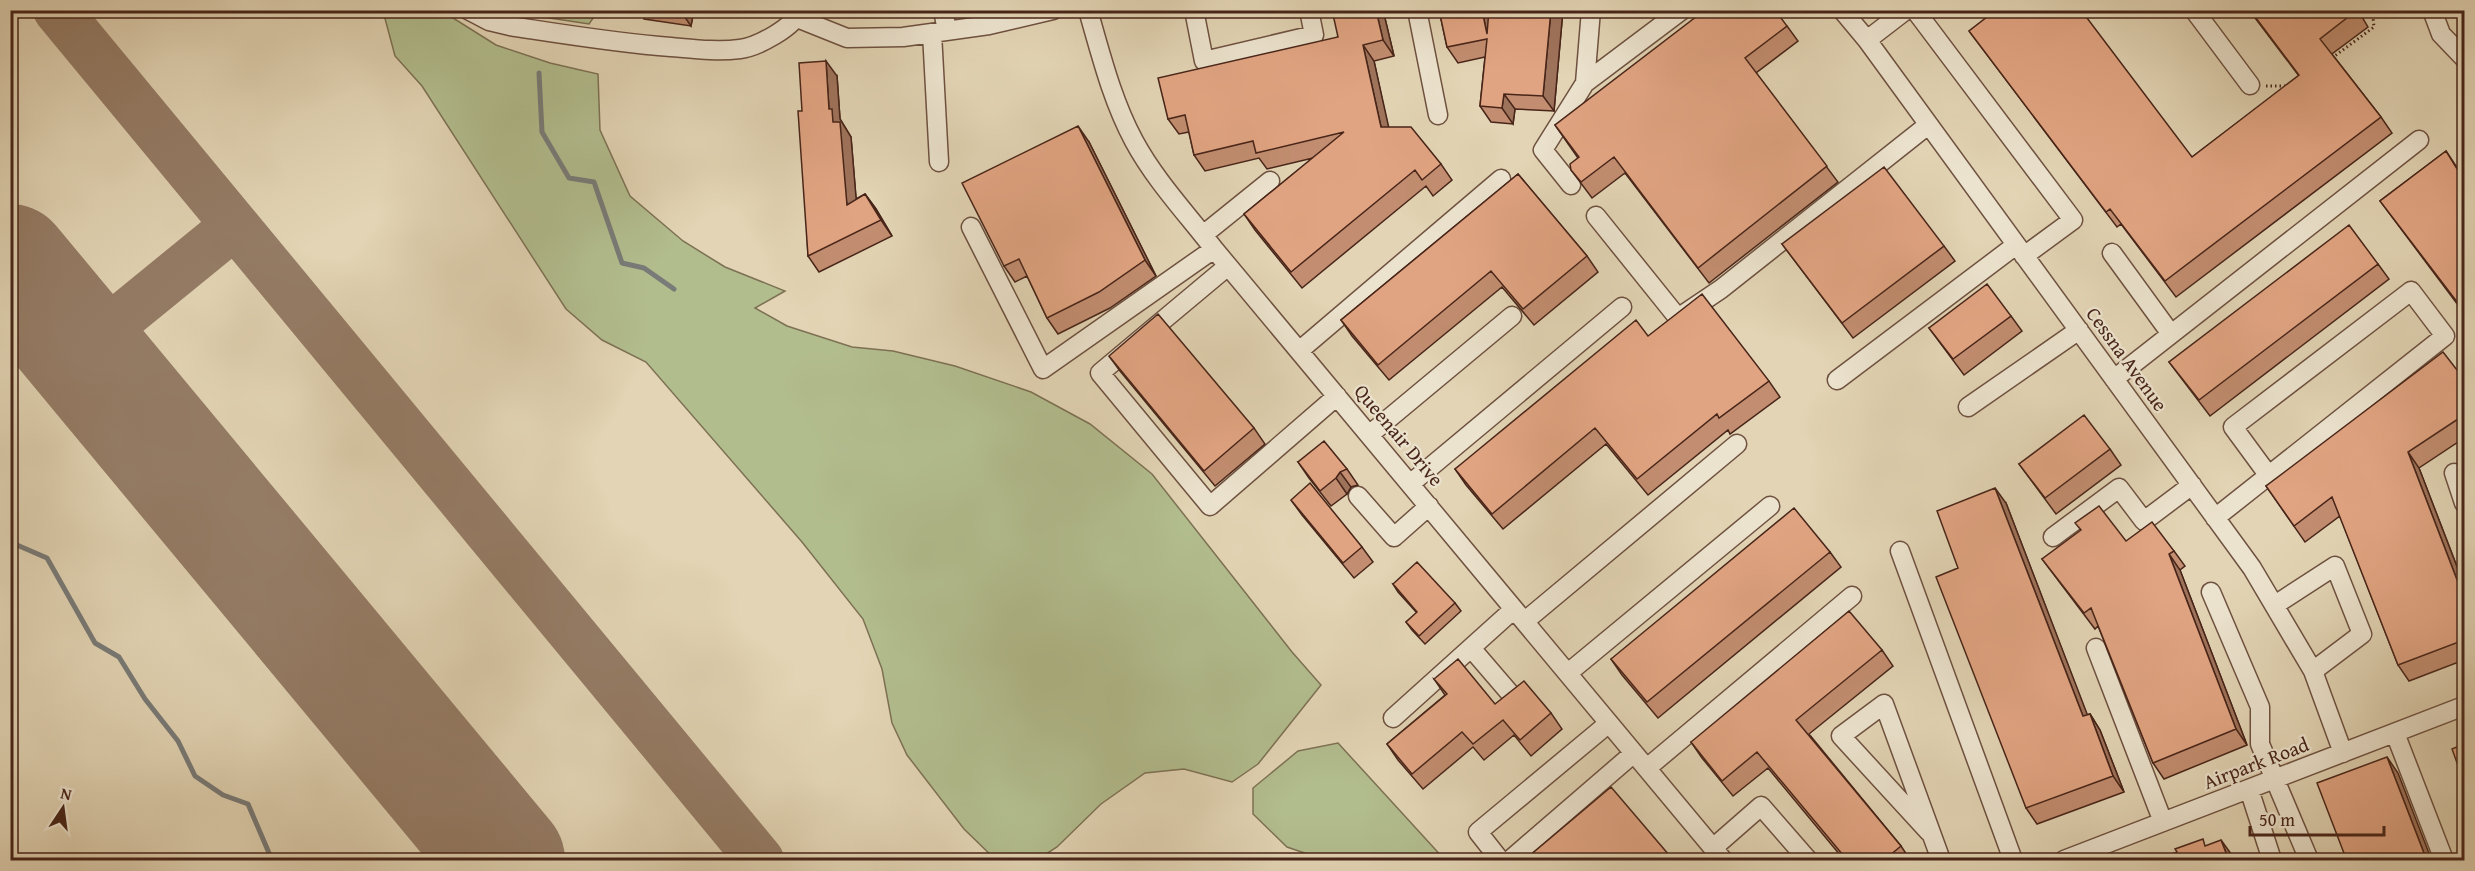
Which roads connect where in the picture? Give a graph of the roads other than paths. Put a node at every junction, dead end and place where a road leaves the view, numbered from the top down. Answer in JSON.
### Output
{"nodes":[{"id":1,"x":468,"y":10,"type":"edge"},
{"id":2,"x":943,"y":10,"type":"edge"},
{"id":3,"x":1053,"y":10,"type":"edge"},
{"id":4,"x":1088,"y":10,"type":"edge"},
{"id":5,"x":1194,"y":10,"type":"edge"},
{"id":6,"x":1309,"y":10,"type":"edge"},
{"id":7,"x":1417,"y":10,"type":"edge"},
{"id":8,"x":1591,"y":10,"type":"edge"},
{"id":9,"x":1682,"y":10,"type":"edge"},
{"id":10,"x":1842,"y":10,"type":"edge"},
{"id":11,"x":1906,"y":10,"type":"edge"},
{"id":12,"x":1915,"y":10,"type":"edge"},
{"id":13,"x":2194,"y":10,"type":"edge"},
{"id":14,"x":2432,"y":10,"type":"edge"},
{"id":15,"x":799,"y":14,"type":"edge"},
{"id":16,"x":939,"y":32,"type":"junction"},
{"id":17,"x":1867,"y":40,"type":"junction"},
{"id":18,"x":2464,"y":58,"type":"edge"},
{"id":19,"x":1585,"y":83,"type":"junction"},
{"id":20,"x":2250,"y":85,"type":"road end"},
{"id":21,"x":1438,"y":116,"type":"dead end"},
{"id":22,"x":1928,"y":124,"type":"junction"},
{"id":23,"x":2419,"y":140,"type":"dead end"},
{"id":24,"x":939,"y":162,"type":"dead end"},
{"id":25,"x":1501,"y":179,"type":"dead end"},
{"id":26,"x":1270,"y":181,"type":"dead end"},
{"id":27,"x":1571,"y":185,"type":"edge"},
{"id":28,"x":1596,"y":216,"type":"dead end"},
{"id":29,"x":970,"y":227,"type":"dead end"},
{"id":30,"x":1203,"y":235,"type":"junction"},
{"id":31,"x":1214,"y":249,"type":"junction"},
{"id":32,"x":2020,"y":250,"type":"junction"},
{"id":33,"x":2112,"y":253,"type":"dead end"},
{"id":34,"x":1228,"y":266,"type":"junction"},
{"id":35,"x":1622,"y":307,"type":"dead end"},
{"id":36,"x":1512,"y":316,"type":"edge"},
{"id":37,"x":2079,"y":330,"type":"junction"},
{"id":38,"x":2171,"y":334,"type":"junction"},
{"id":39,"x":1299,"y":351,"type":"junction"},
{"id":40,"x":2114,"y":379,"type":"junction"},
{"id":41,"x":1837,"y":380,"type":"dead end"},
{"id":42,"x":1336,"y":396,"type":"junction"},
{"id":43,"x":1968,"y":407,"type":"dead end"},
{"id":44,"x":1369,"y":435,"type":"junction"},
{"id":45,"x":1737,"y":444,"type":"dead end"},
{"id":46,"x":2454,"y":473,"type":"dead end"},
{"id":47,"x":2269,"y":476,"type":"junction"},
{"id":48,"x":1410,"y":484,"type":"junction"},
{"id":49,"x":2192,"y":486,"type":"junction"},
{"id":50,"x":1358,"y":496,"type":"dead end"},
{"id":51,"x":2464,"y":503,"type":"edge"},
{"id":52,"x":1429,"y":506,"type":"junction"},
{"id":53,"x":1770,"y":506,"type":"dead end"},
{"id":54,"x":2215,"y":518,"type":"junction"},
{"id":55,"x":2053,"y":537,"type":"dead end"},
{"id":56,"x":1900,"y":551,"type":"dead end"},
{"id":57,"x":2211,"y":592,"type":"dead end"},
{"id":58,"x":1852,"y":596,"type":"dead end"},
{"id":59,"x":2275,"y":605,"type":"junction"},
{"id":60,"x":1520,"y":615,"type":"junction"},
{"id":61,"x":1472,"y":648,"type":"junction"},
{"id":62,"x":2096,"y":648,"type":"dead end"},
{"id":63,"x":2313,"y":671,"type":"junction"},
{"id":64,"x":1568,"y":674,"type":"junction"},
{"id":65,"x":1514,"y":698,"type":"edge"},
{"id":66,"x":2464,"y":706,"type":"edge"},
{"id":67,"x":1393,"y":718,"type":"dead end"},
{"id":68,"x":1609,"y":723,"type":"junction"},
{"id":69,"x":2395,"y":734,"type":"junction"},
{"id":70,"x":1634,"y":753,"type":"junction"},
{"id":71,"x":2343,"y":753,"type":"junction"},
{"id":72,"x":1647,"y":768,"type":"junction"},
{"id":73,"x":2275,"y":780,"type":"junction"},
{"id":74,"x":2249,"y":789,"type":"junction"},
{"id":75,"x":2163,"y":822,"type":"junction"},
{"id":76,"x":1929,"y":832,"type":"junction"},
{"id":77,"x":1718,"y":854,"type":"edge"},
{"id":78,"x":1500,"y":861,"type":"edge"},
{"id":79,"x":1509,"y":861,"type":"edge"},
{"id":80,"x":1808,"y":861,"type":"edge"},
{"id":81,"x":1941,"y":861,"type":"edge"},
{"id":82,"x":2013,"y":861,"type":"edge"},
{"id":83,"x":2064,"y":861,"type":"edge"},
{"id":84,"x":2271,"y":861,"type":"edge"},
{"id":85,"x":2309,"y":861,"type":"edge"},
{"id":86,"x":2444,"y":861,"type":"edge"}],
"edges":[{"from":1,"to":15,"type":"street"},
{"from":2,"to":16,"type":"street"},
{"from":3,"to":16,"type":"street"},
{"from":4,"to":30,"type":"street","name":"Queenair Drive"},
{"from":5,"to":6,"type":"street"},
{"from":7,"to":21,"type":"street"},
{"from":8,"to":19,"type":"street"},
{"from":9,"to":19,"type":"street"},
{"from":10,"to":17,"type":"street","name":"Cessna Avenue"},
{"from":11,"to":17,"type":"street"},
{"from":12,"to":32,"type":"street"},
{"from":13,"to":20,"type":"street"},
{"from":14,"to":18,"type":"street"},
{"from":15,"to":16,"type":"street"},
{"from":16,"to":24,"type":"street"},
{"from":17,"to":22,"type":"street","name":"Cessna Avenue"},
{"from":19,"to":27,"type":"street"},
{"from":22,"to":28,"type":"street"},
{"from":22,"to":32,"type":"street","name":"Cessna Avenue"},
{"from":23,"to":38,"type":"street"},
{"from":25,"to":39,"type":"street"},
{"from":26,"to":30,"type":"street"},
{"from":29,"to":31,"type":"street"},
{"from":30,"to":31,"type":"street","name":"Queenair Drive"},
{"from":31,"to":34,"type":"street","name":"Queenair Drive"},
{"from":32,"to":37,"type":"street","name":"Cessna Avenue"},
{"from":32,"to":41,"type":"street"},
{"from":33,"to":38,"type":"street"},
{"from":34,"to":39,"type":"street","name":"Queenair Drive"},
{"from":34,"to":42,"type":"street"},
{"from":35,"to":48,"type":"street"},
{"from":36,"to":44,"type":"street"},
{"from":37,"to":40,"type":"street","name":"Cessna Avenue"},
{"from":37,"to":43,"type":"street"},
{"from":38,"to":40,"type":"street"},
{"from":39,"to":42,"type":"street","name":"Queenair Drive"},
{"from":40,"to":49,"type":"street","name":"Cessna Avenue"},
{"from":42,"to":44,"type":"street","name":"Queenair Drive"},
{"from":44,"to":48,"type":"street","name":"Queenair Drive"},
{"from":45,"to":60,"type":"street"},
{"from":46,"to":51,"type":"street"},
{"from":47,"to":47,"type":"street"},
{"from":47,"to":54,"type":"street"},
{"from":48,"to":52,"type":"street","name":"Queenair Drive"},
{"from":49,"to":54,"type":"street","name":"Cessna Avenue"},
{"from":49,"to":55,"type":"street"},
{"from":50,"to":52,"type":"street"},
{"from":52,"to":60,"type":"street","name":"Queenair Drive"},
{"from":53,"to":64,"type":"street"},
{"from":54,"to":59,"type":"street","name":"Cessna Avenue"},
{"from":56,"to":82,"type":"street"},
{"from":57,"to":73,"type":"street"},
{"from":58,"to":72,"type":"street"},
{"from":59,"to":63,"type":"street","name":"Cessna Avenue"},
{"from":59,"to":63,"type":"street"},
{"from":60,"to":61,"type":"street"},
{"from":60,"to":64,"type":"street","name":"Queenair Drive"},
{"from":61,"to":65,"type":"street"},
{"from":61,"to":67,"type":"street"},
{"from":62,"to":75,"type":"street"},
{"from":63,"to":71,"type":"street","name":"Cessna Avenue"},
{"from":64,"to":68,"type":"street","name":"Queenair Drive"},
{"from":66,"to":69,"type":"street","name":"Airpark Road"},
{"from":68,"to":70,"type":"street","name":"Queenair Drive"},
{"from":68,"to":78,"type":"street"},
{"from":69,"to":71,"type":"street","name":"Airpark Road"},
{"from":69,"to":86,"type":"street"},
{"from":70,"to":72,"type":"street","name":"Queenair Drive"},
{"from":70,"to":79,"type":"street"},
{"from":71,"to":73,"type":"street","name":"Airpark Road"},
{"from":72,"to":77,"type":"street","name":"Queenair Drive"},
{"from":73,"to":74,"type":"street","name":"Airpark Road"},
{"from":73,"to":85,"type":"street"},
{"from":74,"to":75,"type":"street","name":"Airpark Road"},
{"from":74,"to":84,"type":"street"},
{"from":75,"to":83,"type":"street","name":"Airpark Road"},
{"from":76,"to":76,"type":"street"},
{"from":76,"to":81,"type":"street"},
{"from":77,"to":80,"type":"street"}]}
